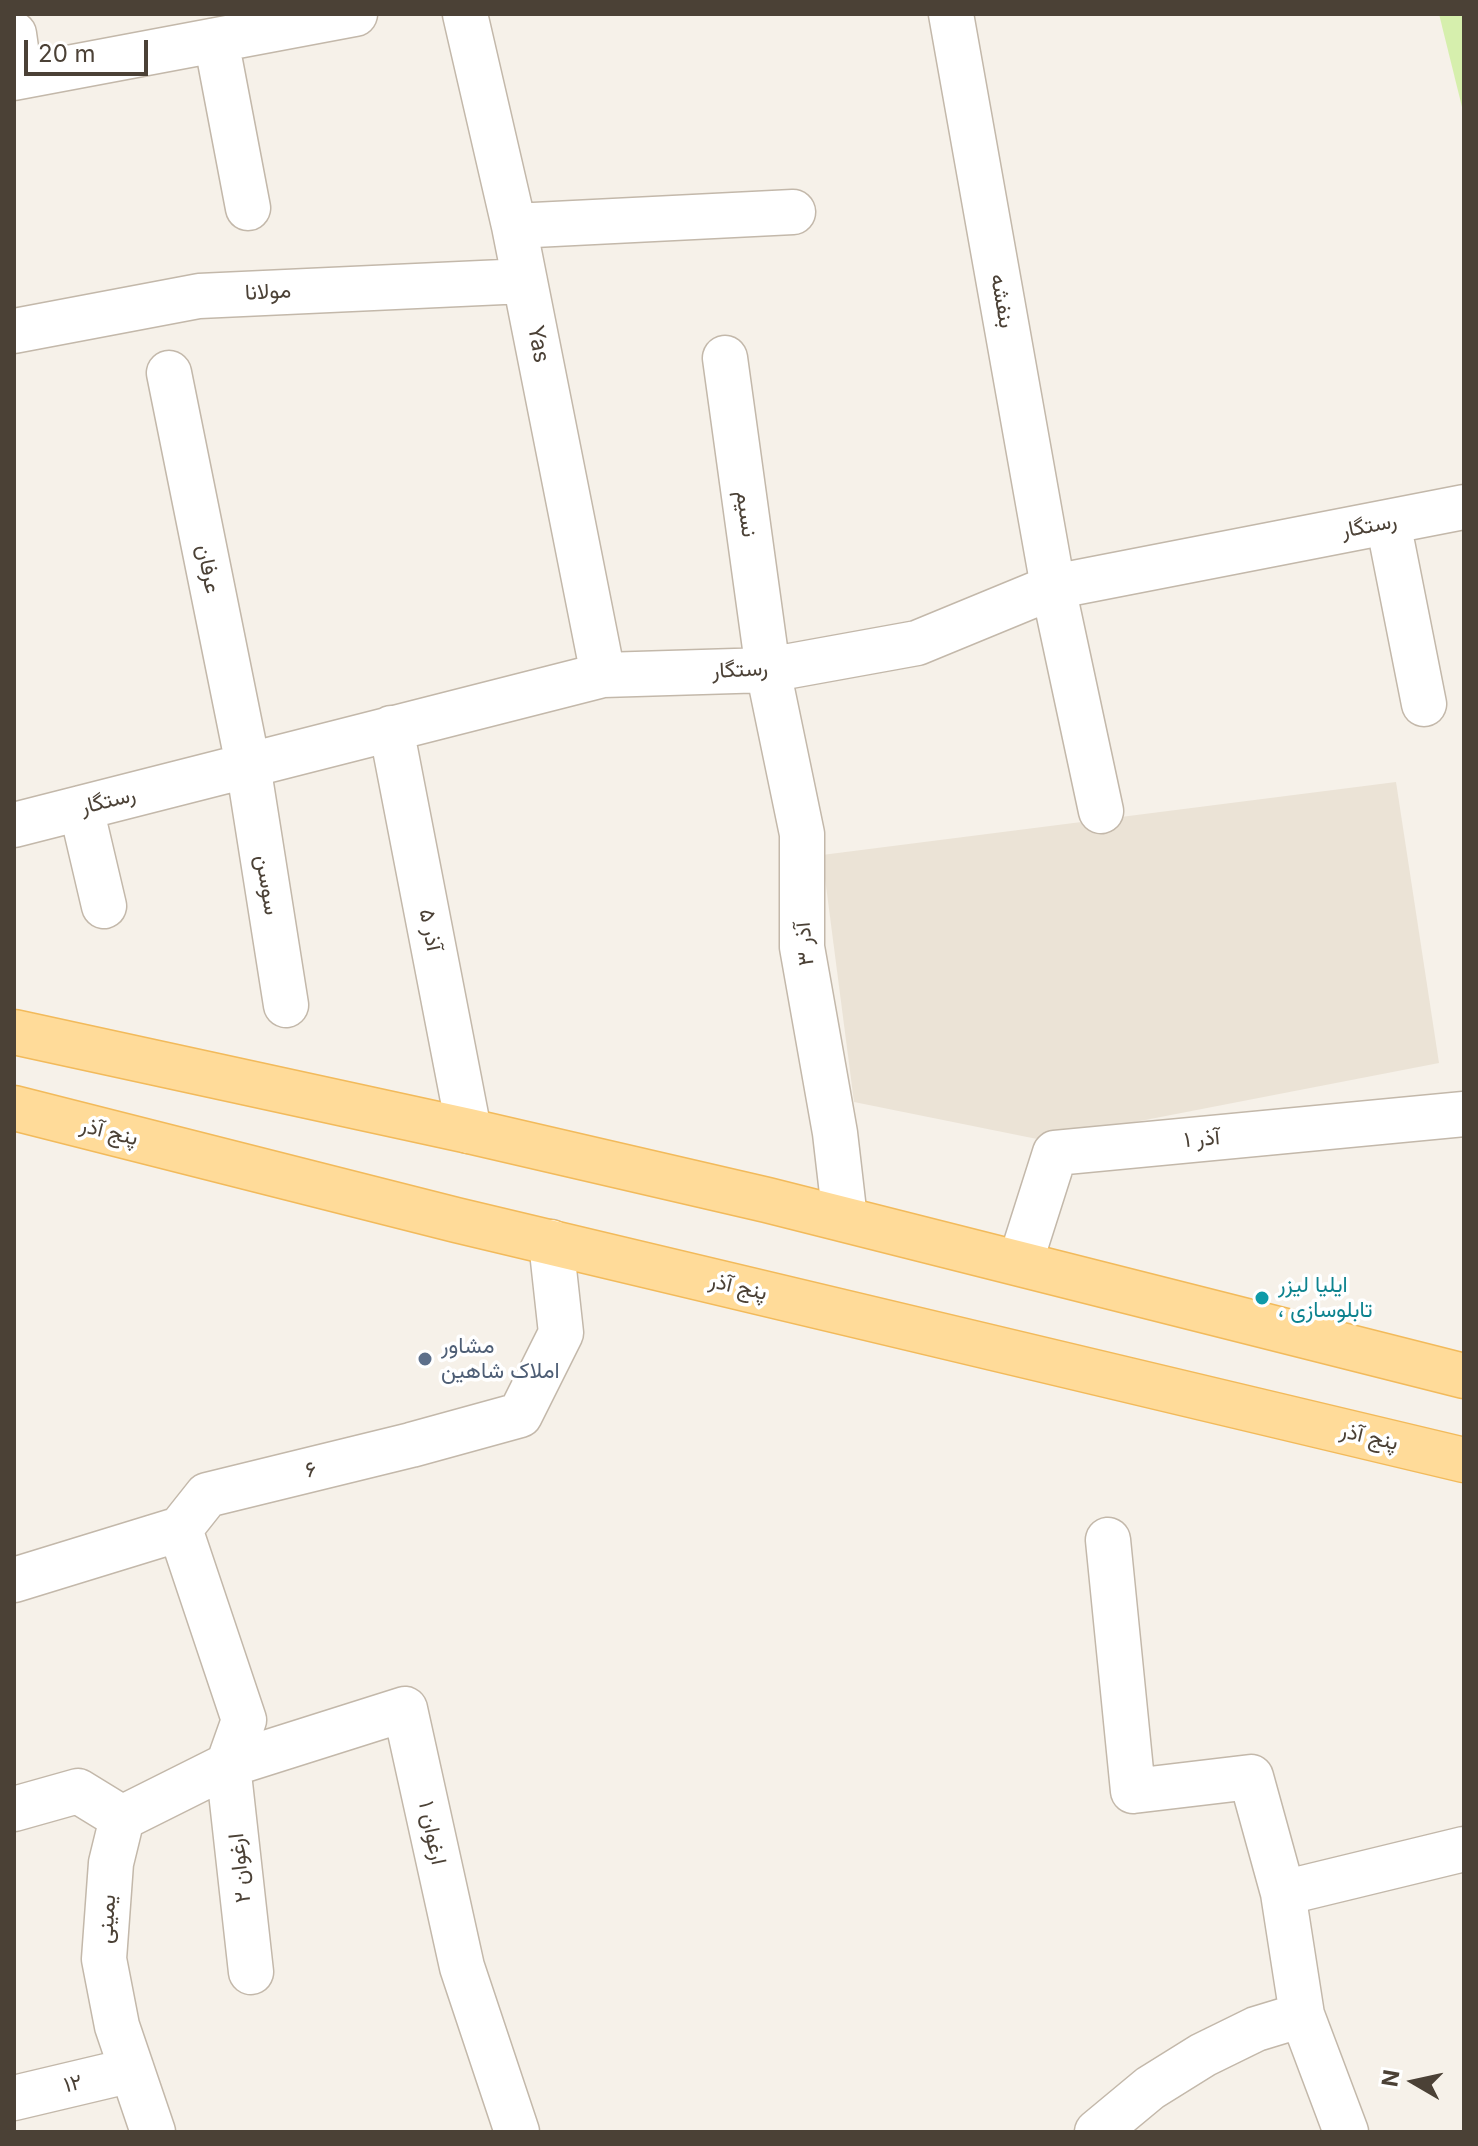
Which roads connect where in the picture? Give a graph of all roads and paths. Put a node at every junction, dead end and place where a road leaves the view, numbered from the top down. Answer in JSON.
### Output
{"nodes":[{"id":1,"x":355,"y":14,"type":"edge"},
{"id":2,"x":465,"y":14,"type":"edge"},
{"id":3,"x":951,"y":14,"type":"edge"},
{"id":4,"x":236,"y":29,"type":"edge"},
{"id":5,"x":16,"y":63,"type":"edge"},
{"id":6,"x":248,"y":208,"type":"dead end"},
{"id":7,"x":793,"y":212,"type":"dead end"},
{"id":8,"x":514,"y":226,"type":"junction"},
{"id":9,"x":525,"y":281,"type":"junction"},
{"id":10,"x":14,"y":331,"type":"edge"},
{"id":11,"x":725,"y":358,"type":"dead end"},
{"id":12,"x":169,"y":373,"type":"dead end"},
{"id":13,"x":1464,"y":507,"type":"edge"},
{"id":14,"x":1388,"y":522,"type":"junction"},
{"id":15,"x":1053,"y":587,"type":"junction"},
{"id":16,"x":768,"y":670,"type":"junction"},
{"id":17,"x":603,"y":675,"type":"junction"},
{"id":18,"x":1424,"y":704,"type":"dead end"},
{"id":19,"x":391,"y":728,"type":"junction"},
{"id":20,"x":248,"y":765,"type":"junction"},
{"id":21,"x":81,"y":808,"type":"junction"},
{"id":22,"x":1101,"y":811,"type":"dead end"},
{"id":23,"x":14,"y":825,"type":"edge"},
{"id":24,"x":104,"y":906,"type":"dead end"},
{"id":25,"x":286,"y":1005,"type":"dead end"},
{"id":26,"x":14,"y":1032,"type":"edge"},
{"id":27,"x":14,"y":1108,"type":"edge"},
{"id":28,"x":1464,"y":1114,"type":"edge"},
{"id":29,"x":469,"y":1131,"type":"junction"},
{"id":30,"x":845,"y":1219,"type":"junction"},
{"id":31,"x":551,"y":1242,"type":"junction"},
{"id":32,"x":1020,"y":1263,"type":"junction"},
{"id":33,"x":1464,"y":1376,"type":"edge"},
{"id":34,"x":1464,"y":1460,"type":"edge"},
{"id":35,"x":180,"y":1529,"type":"junction"},
{"id":36,"x":1108,"y":1540,"type":"dead end"},
{"id":37,"x":14,"y":1580,"type":"edge"},
{"id":38,"x":228,"y":1765,"type":"junction"},
{"id":39,"x":14,"y":1809,"type":"edge"},
{"id":40,"x":122,"y":1818,"type":"junction"},
{"id":41,"x":1464,"y":1849,"type":"edge"},
{"id":42,"x":1283,"y":1893,"type":"junction"},
{"id":43,"x":251,"y":1972,"type":"dead end"},
{"id":44,"x":1302,"y":2015,"type":"junction"},
{"id":45,"x":132,"y":2070,"type":"junction"},
{"id":46,"x":14,"y":2098,"type":"edge"},
{"id":47,"x":153,"y":2132,"type":"edge"},
{"id":48,"x":517,"y":2132,"type":"edge"},
{"id":49,"x":1097,"y":2132,"type":"edge"},
{"id":50,"x":1346,"y":2132,"type":"edge"}],
"edges":[{"from":1,"to":4,"type":"street"},
{"from":2,"to":8,"type":"street","name":"Yas"},
{"from":3,"to":15,"type":"street","name":"بنفشه"},
{"from":4,"to":5,"type":"street"},
{"from":4,"to":6,"type":"street"},
{"from":7,"to":8,"type":"street"},
{"from":8,"to":9,"type":"street","name":"Yas"},
{"from":9,"to":10,"type":"street","name":"مولانا"},
{"from":9,"to":17,"type":"street","name":"Yas"},
{"from":11,"to":16,"type":"street","name":"نسیم"},
{"from":12,"to":20,"type":"street","name":"عرفان"},
{"from":13,"to":14,"type":"street","name":"رستگار"},
{"from":14,"to":15,"type":"street","name":"رستگار"},
{"from":14,"to":18,"type":"street"},
{"from":15,"to":16,"type":"street","name":"رستگار"},
{"from":15,"to":22,"type":"street","name":"بنفشه"},
{"from":16,"to":17,"type":"street","name":"رستگار"},
{"from":16,"to":30,"type":"street","name":"آذر ۳"},
{"from":17,"to":19,"type":"street","name":"رستگار"},
{"from":19,"to":20,"type":"street","name":"رستگار"},
{"from":19,"to":29,"type":"street","name":"آذر ۵"},
{"from":20,"to":21,"type":"street","name":"رستگار"},
{"from":20,"to":25,"type":"street","name":"سوسن"},
{"from":21,"to":23,"type":"street","name":"رستگار"},
{"from":21,"to":24,"type":"street"},
{"from":26,"to":29,"type":"main road"},
{"from":27,"to":31,"type":"main road","name":"پنج آذر"},
{"from":28,"to":32,"type":"street","name":"آذر ۱"},
{"from":29,"to":30,"type":"main road"},
{"from":30,"to":32,"type":"main road"},
{"from":31,"to":34,"type":"main road","name":"پنج آذر"},
{"from":31,"to":35,"type":"street","name":"۶"},
{"from":32,"to":33,"type":"main road"},
{"from":35,"to":37,"type":"street"},
{"from":35,"to":38,"type":"street"},
{"from":36,"to":42,"type":"street"},
{"from":38,"to":40,"type":"street"},
{"from":38,"to":43,"type":"street","name":"ارغوان ۲"},
{"from":38,"to":48,"type":"street","name":"ارغوان ۱"},
{"from":39,"to":40,"type":"street"},
{"from":40,"to":45,"type":"street","name":"یمینی"},
{"from":41,"to":42,"type":"street"},
{"from":42,"to":44,"type":"street"},
{"from":44,"to":49,"type":"street"},
{"from":44,"to":50,"type":"street"},
{"from":45,"to":46,"type":"street","name":"۱۲"},
{"from":45,"to":47,"type":"street","name":"یمینی"}]}
